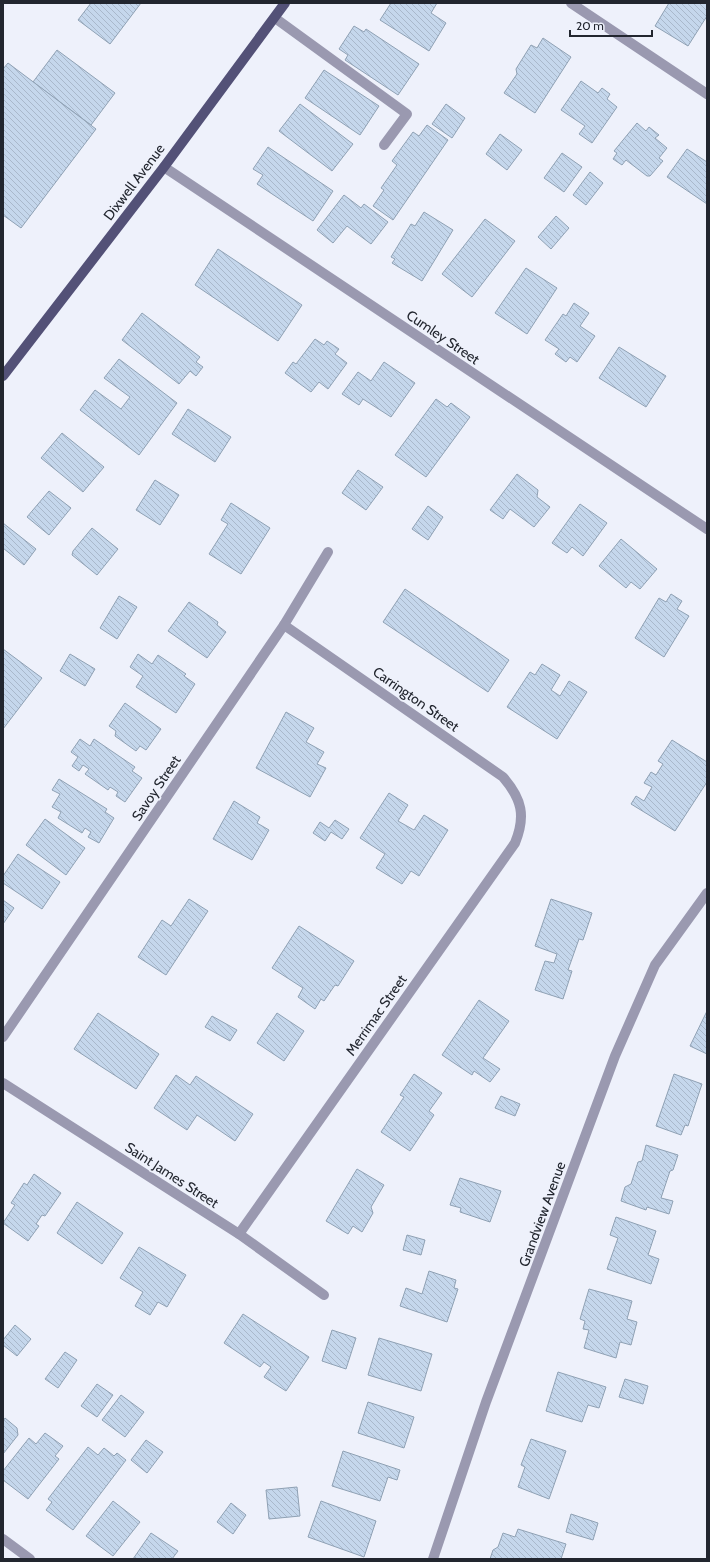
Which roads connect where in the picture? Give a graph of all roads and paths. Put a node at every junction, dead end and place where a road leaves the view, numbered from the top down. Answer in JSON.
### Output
{"nodes":[{"id":1,"x":286,"y":3,"type":"edge"},
{"id":2,"x":571,"y":3,"type":"edge"},
{"id":3,"x":275,"y":18,"type":"junction"},
{"id":4,"x":707,"y":94,"type":"edge"},
{"id":5,"x":384,"y":145,"type":"dead end"},
{"id":6,"x":164,"y":167,"type":"junction"},
{"id":7,"x":3,"y":376,"type":"edge"},
{"id":8,"x":707,"y":529,"type":"edge"},
{"id":9,"x":328,"y":552,"type":"dead end"},
{"id":10,"x":284,"y":624,"type":"junction"},
{"id":11,"x":520,"y":807,"type":"joint"},
{"id":12,"x":707,"y":893,"type":"edge"},
{"id":13,"x":3,"y":1037,"type":"edge"},
{"id":14,"x":3,"y":1083,"type":"edge"},
{"id":15,"x":239,"y":1234,"type":"junction"},
{"id":16,"x":324,"y":1295,"type":"dead end"},
{"id":17,"x":3,"y":1539,"type":"edge"},
{"id":18,"x":30,"y":1559,"type":"edge"},
{"id":19,"x":433,"y":1559,"type":"edge"}],
"edges":[{"from":1,"to":3,"type":"main road","name":"Dixwell Avenue"},
{"from":2,"to":4,"type":"street"},
{"from":3,"to":5,"type":"street"},
{"from":3,"to":6,"type":"main road","name":"Dixwell Avenue"},
{"from":6,"to":7,"type":"main road","name":"Dixwell Avenue"},
{"from":6,"to":8,"type":"street","name":"Cumley Street"},
{"from":9,"to":10,"type":"street","name":"Savoy Street"},
{"from":10,"to":11,"type":"street","name":"Carrington Street"},
{"from":10,"to":13,"type":"street","name":"Savoy Street"},
{"from":11,"to":15,"type":"street","name":"Merrimac Street"},
{"from":12,"to":19,"type":"street","name":"Grandview Avenue"},
{"from":14,"to":15,"type":"street","name":"Saint James Street"},
{"from":15,"to":16,"type":"street","name":"Saint James Street"},
{"from":17,"to":18,"type":"street"}]}
